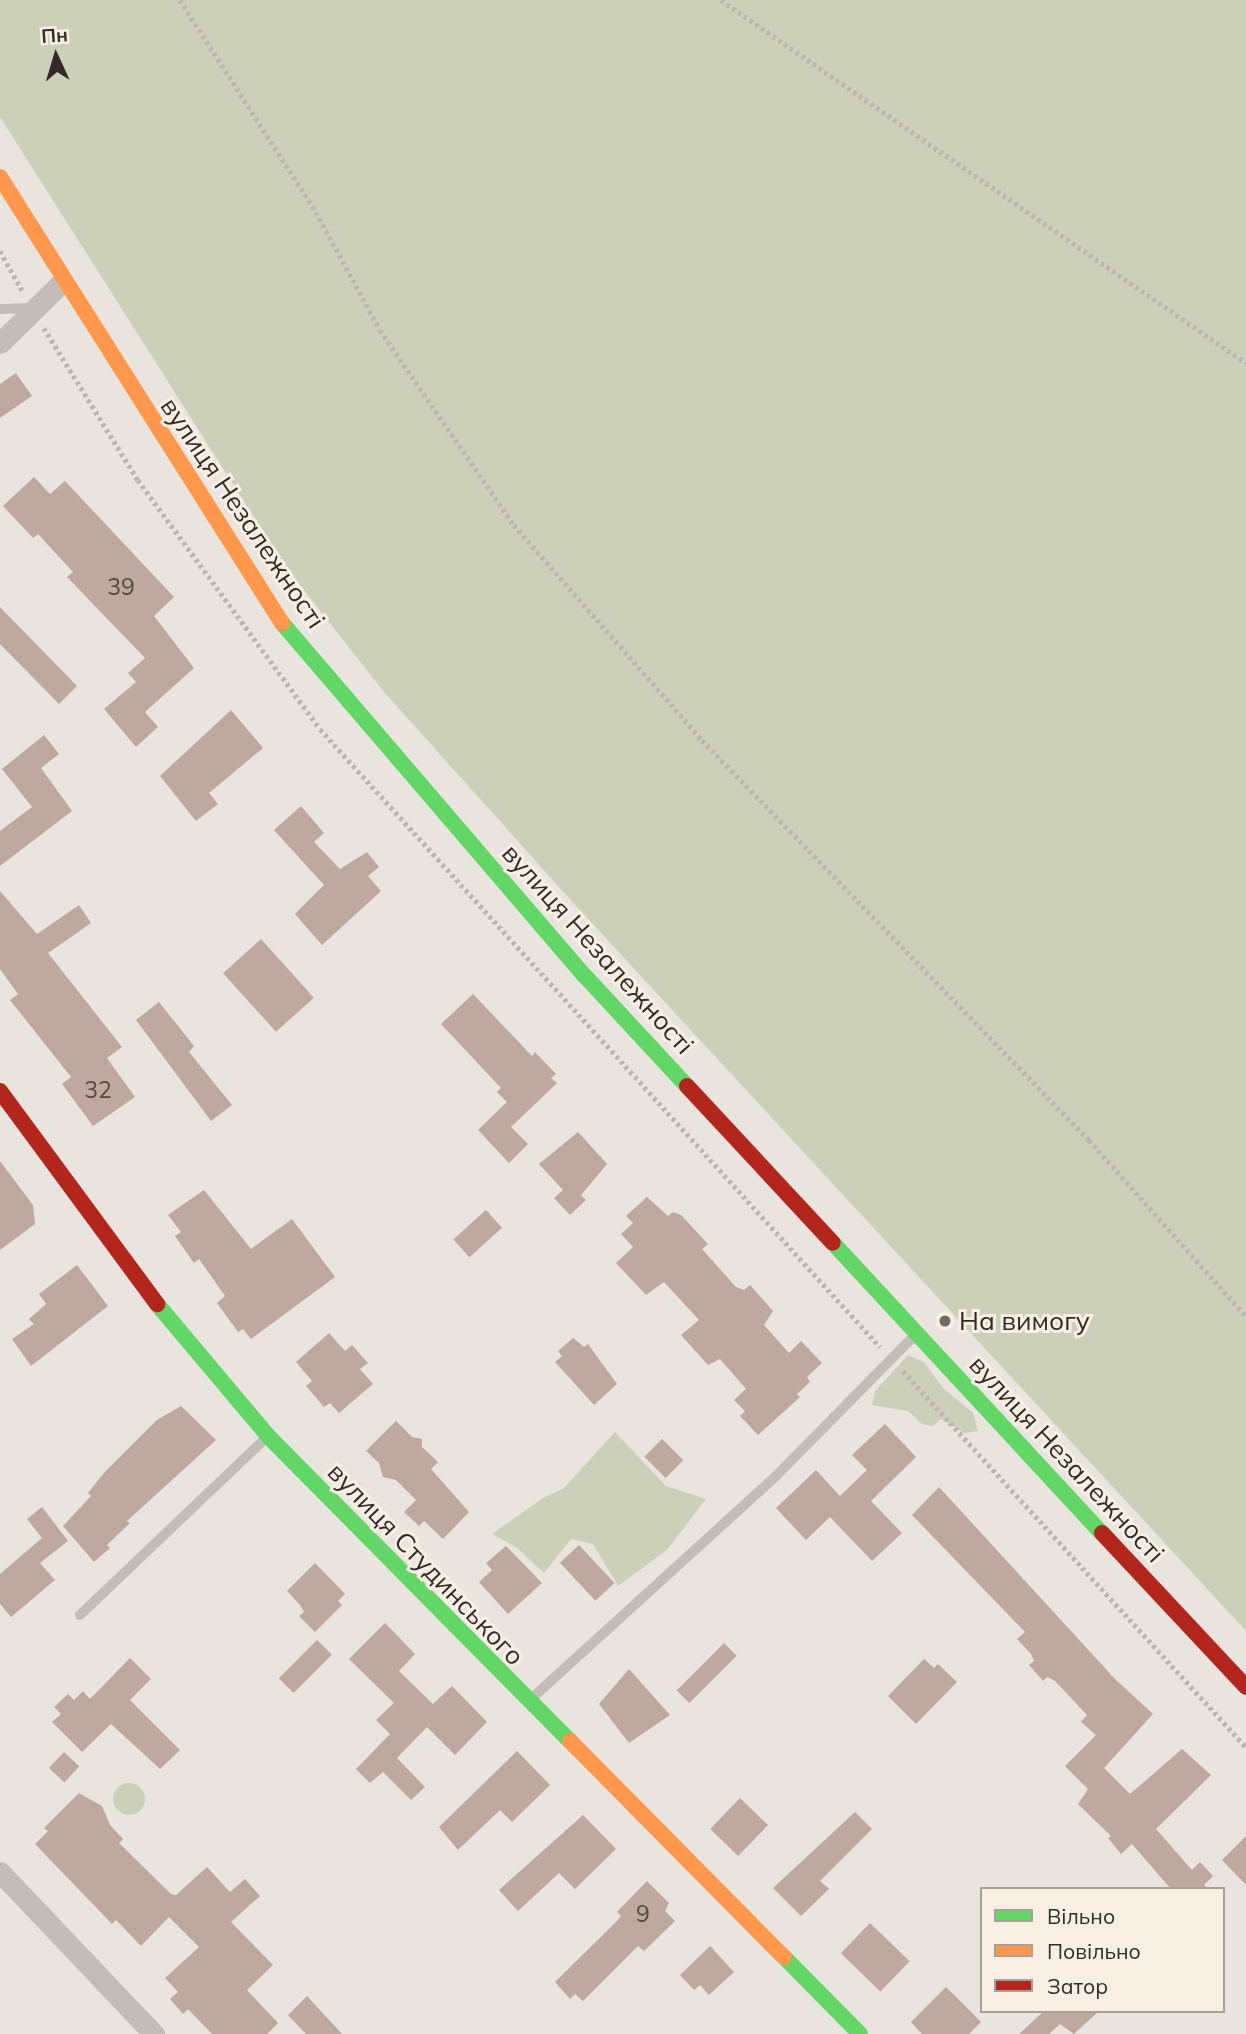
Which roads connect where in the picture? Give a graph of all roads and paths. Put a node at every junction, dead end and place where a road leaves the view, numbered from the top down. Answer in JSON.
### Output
{"nodes":[{"id":1,"x":180,"y":0,"type":"edge"},
{"id":2,"x":721,"y":0,"type":"edge"},
{"id":3,"x":0,"y":177,"type":"edge"},
{"id":4,"x":0,"y":251,"type":"edge"},
{"id":5,"x":62,"y":282,"type":"junction"},
{"id":6,"x":32,"y":308,"type":"junction"},
{"id":7,"x":0,"y":309,"type":"edge"},
{"id":8,"x":0,"y":343,"type":"edge"},
{"id":9,"x":1246,"y":363,"type":"edge"},
{"id":10,"x":0,"y":1090,"type":"edge"},
{"id":11,"x":1246,"y":1316,"type":"edge"},
{"id":12,"x":918,"y":1332,"type":"junction"},
{"id":13,"x":268,"y":1436,"type":"junction"},
{"id":14,"x":80,"y":1615,"type":"dead end"},
{"id":15,"x":1246,"y":1687,"type":"edge"},
{"id":16,"x":527,"y":1702,"type":"junction"},
{"id":17,"x":0,"y":1872,"type":"edge"},
{"id":18,"x":154,"y":2034,"type":"edge"},
{"id":19,"x":860,"y":2034,"type":"edge"}],
"edges":[{"from":1,"to":11,"type":"path"},
{"from":2,"to":9,"type":"path"},
{"from":3,"to":5,"type":"street","name":"вулиця Незалежності"},
{"from":4,"to":6,"type":"path"},
{"from":5,"to":6,"type":"street"},
{"from":5,"to":12,"type":"street","name":"вулиця Незалежності"},
{"from":6,"to":7,"type":"lane"},
{"from":6,"to":8,"type":"street"},
{"from":10,"to":13,"type":"street","name":"вулиця Студинського"},
{"from":12,"to":15,"type":"street","name":"вулиця Незалежності"},
{"from":12,"to":16,"type":"lane"},
{"from":13,"to":14,"type":"lane"},
{"from":13,"to":16,"type":"street","name":"вулиця Студинського"},
{"from":16,"to":19,"type":"street","name":"вулиця Студинського"},
{"from":17,"to":18,"type":"street"}]}
